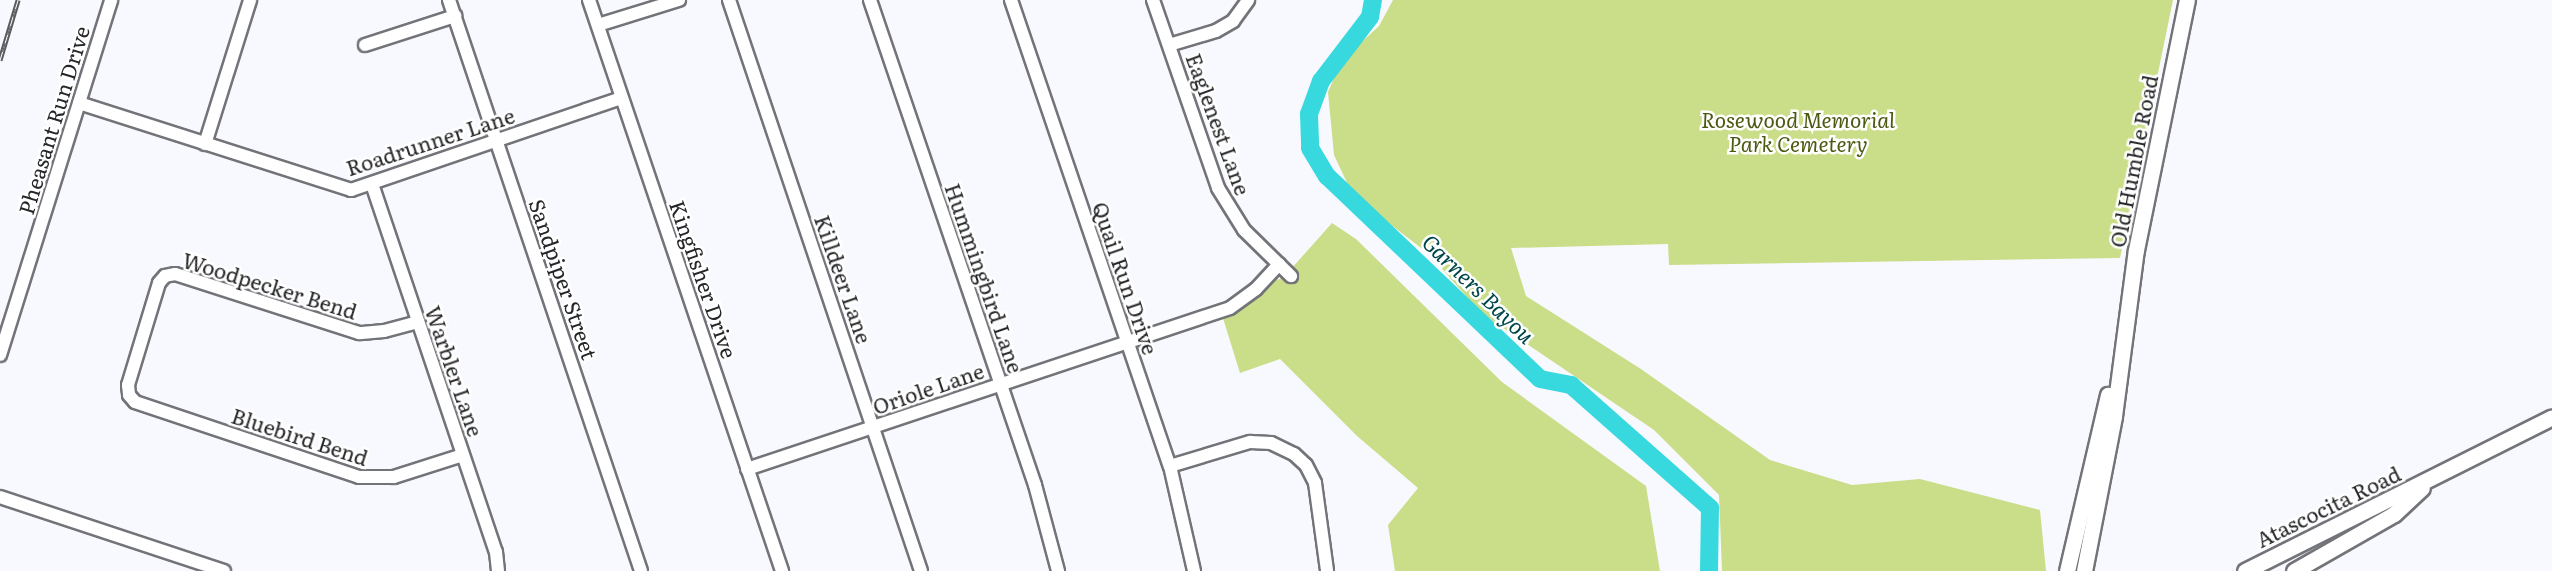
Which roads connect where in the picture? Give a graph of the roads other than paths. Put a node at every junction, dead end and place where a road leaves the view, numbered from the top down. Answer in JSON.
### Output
{"nodes":[{"id":1,"x":111,"y":0,"type":"edge"},
{"id":2,"x":250,"y":0,"type":"edge"},
{"id":3,"x":449,"y":0,"type":"edge"},
{"id":4,"x":589,"y":0,"type":"edge"},
{"id":5,"x":679,"y":0,"type":"edge"},
{"id":6,"x":729,"y":0,"type":"edge"},
{"id":7,"x":870,"y":0,"type":"edge"},
{"id":8,"x":1011,"y":0,"type":"edge"},
{"id":9,"x":1154,"y":0,"type":"edge"},
{"id":10,"x":1248,"y":0,"type":"edge"},
{"id":11,"x":2187,"y":0,"type":"edge"},
{"id":12,"x":455,"y":16,"type":"junction"},
{"id":13,"x":598,"y":25,"type":"junction"},
{"id":14,"x":364,"y":45,"type":"dead end"},
{"id":15,"x":1169,"y":45,"type":"junction"},
{"id":16,"x":622,"y":98,"type":"junction"},
{"id":17,"x":80,"y":103,"type":"junction"},
{"id":18,"x":496,"y":141,"type":"junction"},
{"id":19,"x":205,"y":144,"type":"junction"},
{"id":20,"x":372,"y":184,"type":"junction"},
{"id":21,"x":1279,"y":264,"type":"junction"},
{"id":22,"x":1291,"y":276,"type":"dead end"},
{"id":23,"x":418,"y":322,"type":"junction"},
{"id":24,"x":2123,"y":331,"type":"junction"},
{"id":25,"x":1127,"y":341,"type":"junction"},
{"id":26,"x":0,"y":355,"type":"edge"},
{"id":27,"x":1000,"y":384,"type":"junction"},
{"id":28,"x":129,"y":395,"type":"joint"},
{"id":29,"x":2552,"y":417,"type":"edge"},
{"id":30,"x":874,"y":428,"type":"junction"},
{"id":31,"x":463,"y":455,"type":"junction"},
{"id":32,"x":1170,"y":466,"type":"junction"},
{"id":33,"x":747,"y":469,"type":"junction"},
{"id":34,"x":2431,"y":480,"type":"junction"},
{"id":35,"x":0,"y":497,"type":"edge"},
{"id":36,"x":224,"y":571,"type":"edge"},
{"id":37,"x":498,"y":571,"type":"edge"},
{"id":38,"x":642,"y":571,"type":"edge"},
{"id":39,"x":782,"y":571,"type":"edge"},
{"id":40,"x":921,"y":571,"type":"edge"},
{"id":41,"x":1058,"y":571,"type":"edge"},
{"id":42,"x":1194,"y":571,"type":"edge"},
{"id":43,"x":1328,"y":571,"type":"edge"},
{"id":44,"x":2067,"y":571,"type":"edge"},
{"id":45,"x":2084,"y":571,"type":"edge"},
{"id":46,"x":2245,"y":571,"type":"edge"},
{"id":47,"x":2294,"y":571,"type":"edge"}],
"edges":[{"from":1,"to":17,"type":"street","name":"Pheasant Run Drive"},
{"from":2,"to":19,"type":"street"},
{"from":3,"to":12,"type":"street","name":"Sandpiper Street"},
{"from":4,"to":13,"type":"street","name":"Kingfisher Drive"},
{"from":5,"to":13,"type":"street"},
{"from":6,"to":30,"type":"street","name":"Killdeer Lane"},
{"from":7,"to":27,"type":"street","name":"Hummingbird Lane"},
{"from":8,"to":25,"type":"street","name":"Quail Run Drive"},
{"from":9,"to":15,"type":"street","name":"Eaglenest Lane"},
{"from":10,"to":15,"type":"street"},
{"from":11,"to":24,"type":"main road","name":"Old Humble Road"},
{"from":12,"to":14,"type":"street"},
{"from":12,"to":18,"type":"street","name":"Sandpiper Street"},
{"from":13,"to":16,"type":"street","name":"Kingfisher Drive"},
{"from":15,"to":21,"type":"street","name":"Eaglenest Lane"},
{"from":16,"to":18,"type":"street","name":"Roadrunner Lane"},
{"from":16,"to":33,"type":"street","name":"Kingfisher Drive"},
{"from":17,"to":19,"type":"street","name":"Roadrunner Lane"},
{"from":17,"to":26,"type":"street","name":"Pheasant Run Drive"},
{"from":18,"to":20,"type":"street","name":"Roadrunner Lane"},
{"from":18,"to":38,"type":"street","name":"Sandpiper Street"},
{"from":19,"to":20,"type":"street","name":"Roadrunner Lane"},
{"from":20,"to":23,"type":"street","name":"Warbler Lane"},
{"from":21,"to":22,"type":"street","name":"Eaglenest Lane"},
{"from":21,"to":25,"type":"street","name":"Oriole Lane"},
{"from":23,"to":28,"type":"street","name":"Woodpecker Bend"},
{"from":23,"to":31,"type":"street","name":"Warbler Lane"},
{"from":24,"to":44,"type":"main road","name":"Old Humble Road"},
{"from":24,"to":45,"type":"main road","name":"Old Humble Road"},
{"from":25,"to":27,"type":"street","name":"Oriole Lane"},
{"from":25,"to":32,"type":"street","name":"Quail Run Drive"},
{"from":27,"to":30,"type":"street","name":"Oriole Lane"},
{"from":27,"to":41,"type":"street","name":"Hummingbird Lane"},
{"from":28,"to":31,"type":"street","name":"Bluebird Bend"},
{"from":29,"to":34,"type":"main road","name":"Atascocita Road"},
{"from":30,"to":33,"type":"street","name":"Oriole Lane"},
{"from":30,"to":40,"type":"street","name":"Killdeer Lane"},
{"from":31,"to":37,"type":"street","name":"Warbler Lane"},
{"from":32,"to":42,"type":"street","name":"Quail Run Drive"},
{"from":32,"to":43,"type":"street"},
{"from":33,"to":39,"type":"street","name":"Kingfisher Drive"},
{"from":34,"to":46,"type":"main road","name":"Atascocita Road"},
{"from":34,"to":47,"type":"main road","name":"Atascocita Road"},
{"from":35,"to":36,"type":"street"}]}
